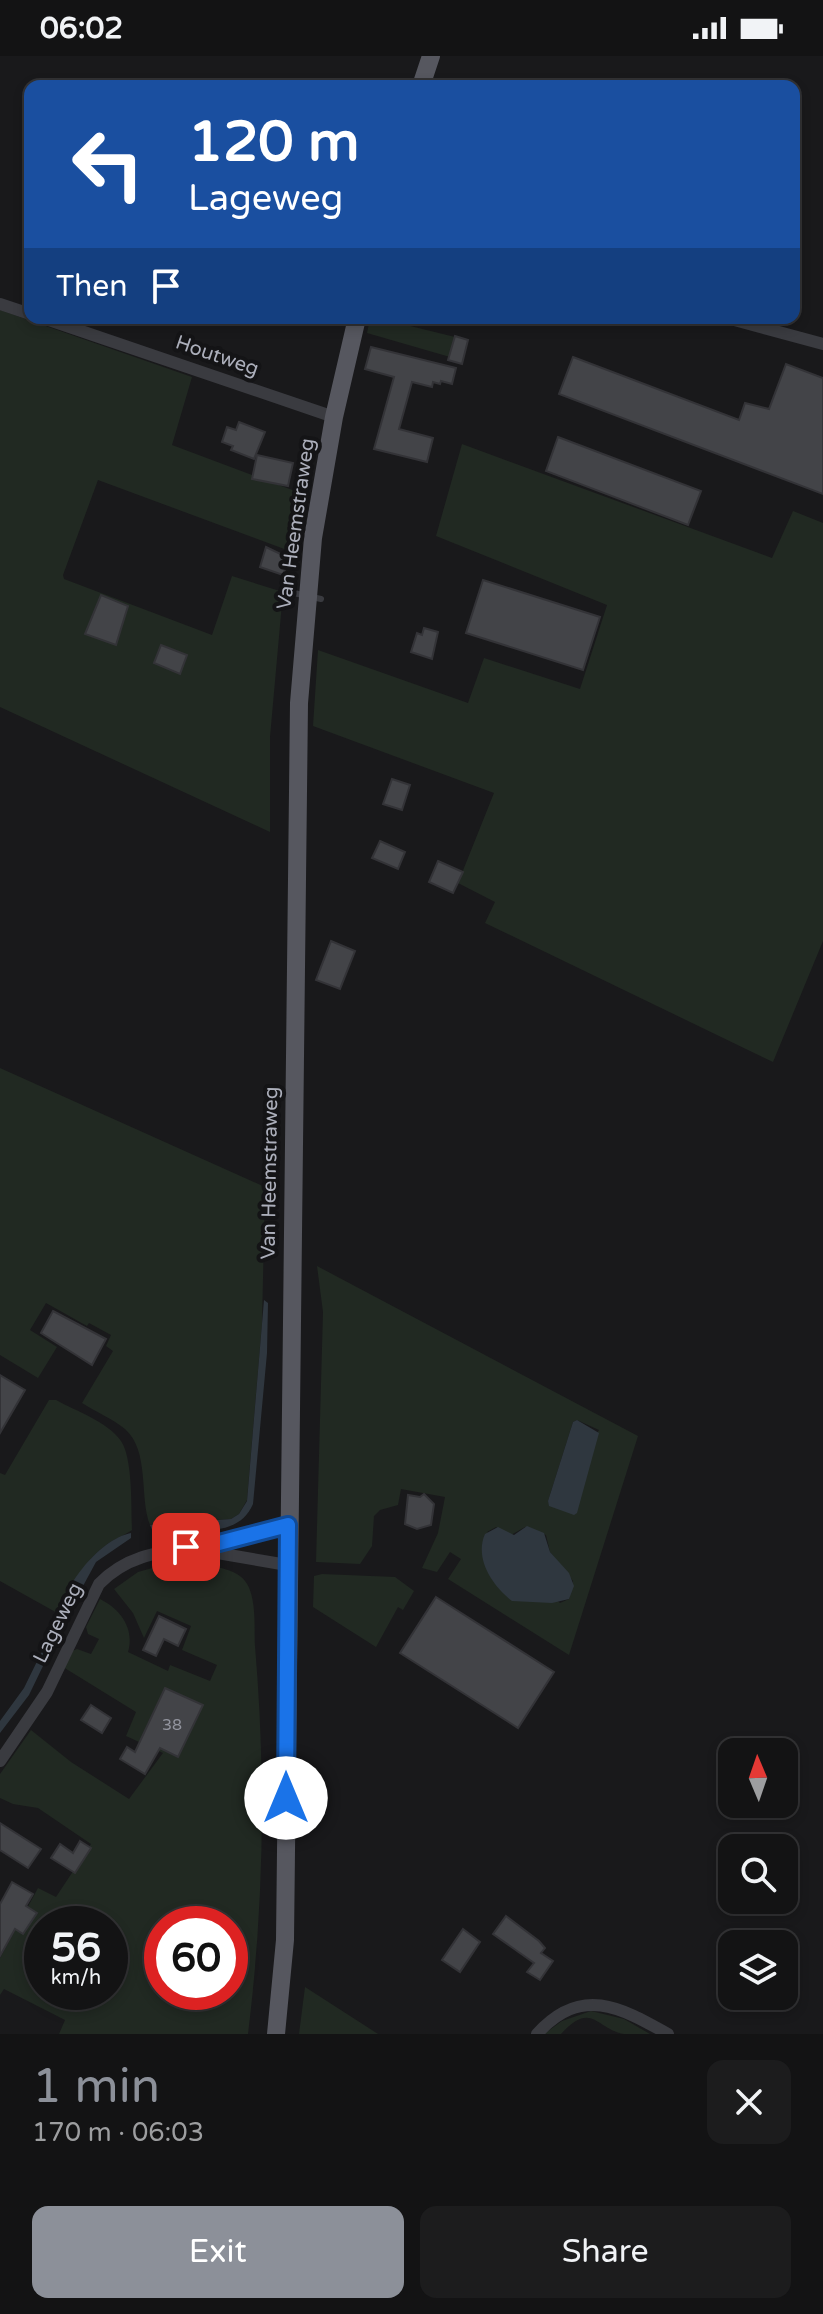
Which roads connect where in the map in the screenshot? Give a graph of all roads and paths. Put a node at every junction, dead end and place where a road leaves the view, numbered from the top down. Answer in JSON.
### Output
{"nodes":[{"id":1,"x":431,"y":56,"type":"edge"},
{"id":2,"x":423,"y":80,"type":"edge"},
{"id":3,"x":0,"y":304,"type":"edge"},
{"id":4,"x":24,"y":312,"type":"edge"},
{"id":5,"x":61,"y":324,"type":"edge"},
{"id":6,"x":356,"y":324,"type":"edge"},
{"id":7,"x":749,"y":324,"type":"edge"},
{"id":8,"x":823,"y":344,"type":"edge"},
{"id":9,"x":334,"y":417,"type":"junction"},
{"id":10,"x":288,"y":1525,"type":"junction"},
{"id":11,"x":186,"y":1547,"type":"junction"},
{"id":12,"x":292,"y":1566,"type":"junction"},
{"id":13,"x":1,"y":1757,"type":"edge"},
{"id":14,"x":276,"y":2034,"type":"edge"},
{"id":15,"x":537,"y":2034,"type":"edge"},
{"id":16,"x":668,"y":2034,"type":"edge"}],
"edges":[{"from":1,"to":2,"type":"main road"},
{"from":3,"to":4,"type":"street"},
{"from":5,"to":9,"type":"street","name":"Houtweg"},
{"from":6,"to":9,"type":"main road","name":"Van Heemstraweg"},
{"from":7,"to":8,"type":"street"},
{"from":9,"to":10,"type":"main road","name":"Van Heemstraweg"},
{"from":10,"to":11,"type":"street","name":"Lageweg"},
{"from":10,"to":12,"type":"main road","name":"Van Heemstraweg"},
{"from":11,"to":12,"type":"street","name":"Lageweg"},
{"from":11,"to":13,"type":"street","name":"Lageweg"},
{"from":12,"to":14,"type":"main road","name":"Van Heemstraweg"},
{"from":15,"to":16,"type":"street"}]}
